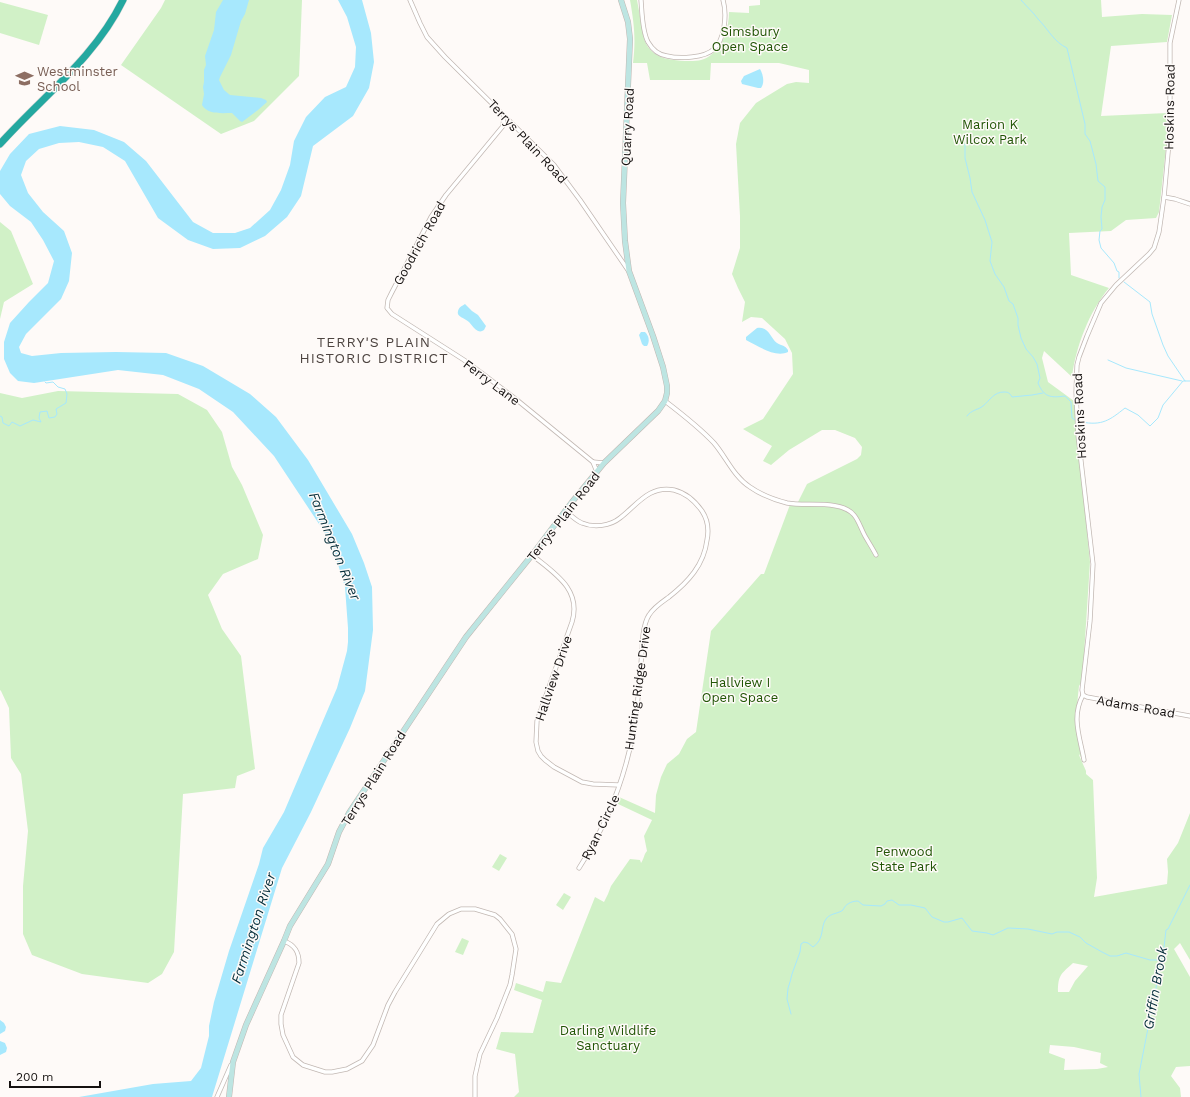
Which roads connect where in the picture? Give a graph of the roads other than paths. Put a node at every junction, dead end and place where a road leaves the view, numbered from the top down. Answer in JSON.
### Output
{"nodes":[{"id":1,"x":123,"y":0,"type":"edge"},
{"id":2,"x":410,"y":0,"type":"edge"},
{"id":3,"x":622,"y":0,"type":"edge"},
{"id":4,"x":641,"y":0,"type":"edge"},
{"id":5,"x":723,"y":0,"type":"edge"},
{"id":6,"x":1178,"y":0,"type":"edge"},
{"id":7,"x":504,"y":116,"type":"junction"},
{"id":8,"x":511,"y":122,"type":"junction"},
{"id":9,"x":503,"y":126,"type":"junction"},
{"id":10,"x":0,"y":144,"type":"edge"},
{"id":11,"x":1164,"y":197,"type":"junction"},
{"id":12,"x":1190,"y":204,"type":"edge"},
{"id":13,"x":627,"y":255,"type":"junction"},
{"id":14,"x":620,"y":258,"type":"junction"},
{"id":15,"x":629,"y":271,"type":"junction"},
{"id":16,"x":387,"y":308,"type":"joint"},
{"id":17,"x":665,"y":401,"type":"junction"},
{"id":18,"x":593,"y":462,"type":"junction"},
{"id":19,"x":604,"y":463,"type":"junction"},
{"id":20,"x":597,"y":472,"type":"junction"},
{"id":21,"x":565,"y":511,"type":"junction"},
{"id":22,"x":532,"y":555,"type":"junction"},
{"id":23,"x":876,"y":555,"type":"dead end"},
{"id":24,"x":1083,"y":694,"type":"junction"},
{"id":25,"x":1190,"y":716,"type":"edge"},
{"id":26,"x":1084,"y":760,"type":"dead end"},
{"id":27,"x":619,"y":785,"type":"junction"},
{"id":28,"x":579,"y":868,"type":"dead end"},
{"id":29,"x":284,"y":941,"type":"junction"},
{"id":30,"x":233,"y":1062,"type":"junction"},
{"id":31,"x":217,"y":1097,"type":"edge"},
{"id":32,"x":229,"y":1097,"type":"edge"},
{"id":33,"x":475,"y":1097,"type":"edge"}],
"edges":[{"from":1,"to":10,"type":"highway"},
{"from":2,"to":7,"type":"street","name":"Terrys Plain Road"},
{"from":3,"to":13,"type":"street","name":"Quarry Road"},
{"from":4,"to":5,"type":"street"},
{"from":6,"to":11,"type":"street","name":"Hoskins Road"},
{"from":7,"to":8,"type":"street","name":"Terrys Plain Road"},
{"from":7,"to":9,"type":"street"},
{"from":8,"to":9,"type":"street","name":"Goodrich Road"},
{"from":8,"to":14,"type":"street","name":"Terrys Plain Road"},
{"from":9,"to":16,"type":"street","name":"Goodrich Road"},
{"from":11,"to":12,"type":"street"},
{"from":11,"to":24,"type":"street","name":"Hoskins Road"},
{"from":13,"to":14,"type":"street"},
{"from":13,"to":15,"type":"street","name":"Quarry Road"},
{"from":14,"to":15,"type":"street","name":"Terrys Plain Road"},
{"from":15,"to":17,"type":"street","name":"Terrys Plain Road"},
{"from":16,"to":18,"type":"street","name":"Ferry Lane"},
{"from":17,"to":19,"type":"street","name":"Terrys Plain Road"},
{"from":17,"to":23,"type":"street"},
{"from":18,"to":19,"type":"street"},
{"from":18,"to":20,"type":"street","name":"Ferry Lane"},
{"from":19,"to":20,"type":"street","name":"Terrys Plain Road"},
{"from":20,"to":21,"type":"street","name":"Terrys Plain Road"},
{"from":21,"to":22,"type":"street","name":"Terrys Plain Road"},
{"from":21,"to":27,"type":"street","name":"Hunting Ridge Drive"},
{"from":22,"to":27,"type":"street","name":"Hallview Drive"},
{"from":22,"to":29,"type":"street","name":"Terrys Plain Road"},
{"from":24,"to":25,"type":"street","name":"Adams Road"},
{"from":24,"to":26,"type":"street","name":"Hoskins Road"},
{"from":27,"to":28,"type":"street","name":"Ryan Circle"},
{"from":29,"to":30,"type":"street","name":"Terrys Plain Road"},
{"from":29,"to":33,"type":"street"},
{"from":30,"to":31,"type":"street"},
{"from":30,"to":32,"type":"street","name":"Terrys Plain Road"}]}
